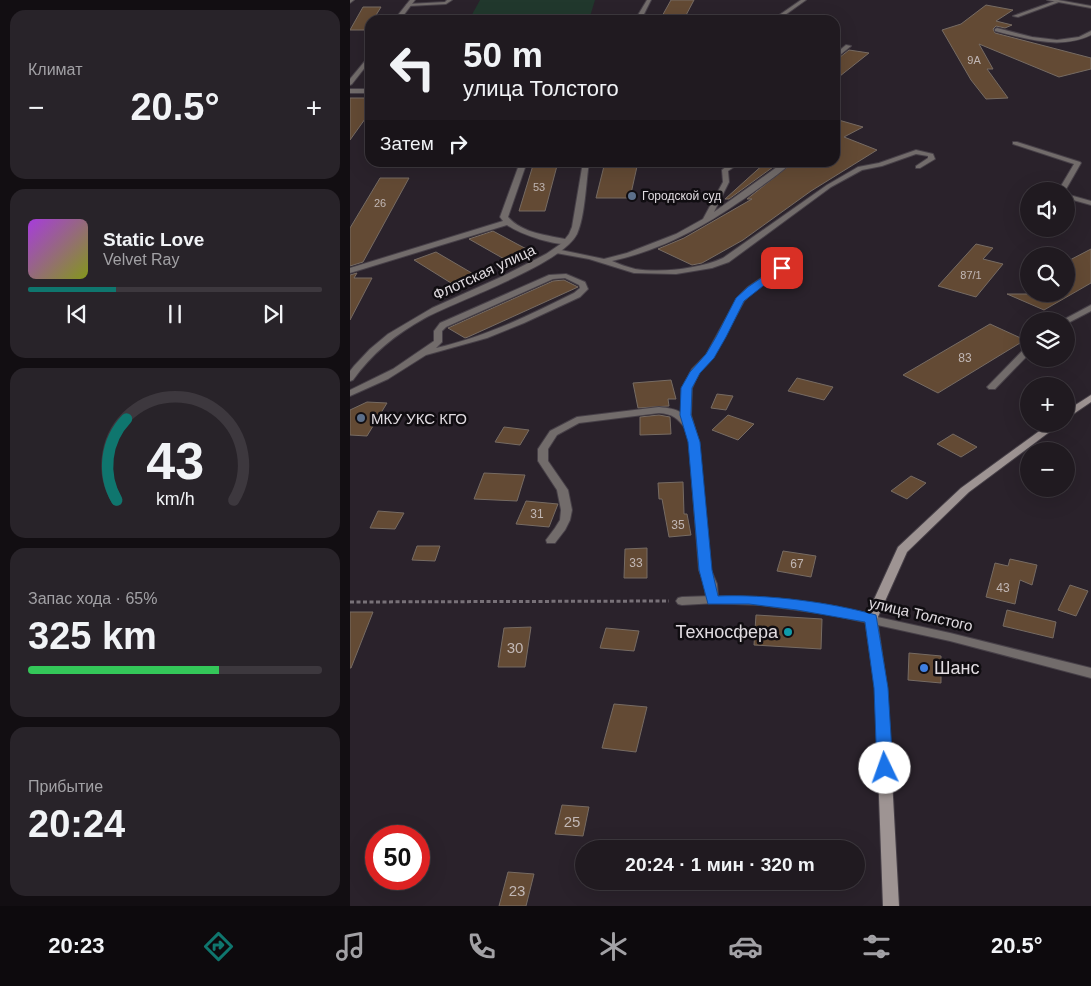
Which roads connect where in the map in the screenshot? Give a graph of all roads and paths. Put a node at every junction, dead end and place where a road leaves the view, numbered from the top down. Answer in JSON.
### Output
{"nodes":[{"id":1,"x":413,"y":0,"type":"edge"},
{"id":2,"x":450,"y":0,"type":"edge"},
{"id":3,"x":649,"y":0,"type":"edge"},
{"id":4,"x":804,"y":0,"type":"edge"},
{"id":5,"x":1049,"y":0,"type":"edge"},
{"id":6,"x":1057,"y":2,"type":"junction"},
{"id":7,"x":408,"y":5,"type":"junction"},
{"id":8,"x":1091,"y":7,"type":"edge"},
{"id":9,"x":401,"y":15,"type":"edge"},
{"id":10,"x":641,"y":15,"type":"edge"},
{"id":11,"x":782,"y":15,"type":"edge"},
{"id":12,"x":1016,"y":16,"type":"dead end"},
{"id":13,"x":997,"y":30,"type":"dead end"},
{"id":14,"x":1091,"y":33,"type":"edge"},
{"id":15,"x":848,"y":46,"type":"dead end"},
{"id":16,"x":840,"y":53,"type":"edge"},
{"id":17,"x":365,"y":64,"type":"edge"},
{"id":18,"x":350,"y":83,"type":"edge"},
{"id":19,"x":365,"y":91,"type":"edge"},
{"id":20,"x":350,"y":92,"type":"edge"},
{"id":21,"x":1015,"y":143,"type":"dead end"},
{"id":22,"x":522,"y":167,"type":"edge"},
{"id":23,"x":585,"y":167,"type":"edge"},
{"id":24,"x":730,"y":167,"type":"edge"},
{"id":25,"x":782,"y":167,"type":"edge"},
{"id":26,"x":918,"y":167,"type":"dead end"},
{"id":27,"x":1067,"y":182,"type":"edge"},
{"id":28,"x":1075,"y":199,"type":"edge"},
{"id":29,"x":1091,"y":203,"type":"edge"},
{"id":30,"x":706,"y":221,"type":"junction"},
{"id":31,"x":507,"y":222,"type":"junction"},
{"id":32,"x":566,"y":242,"type":"junction"},
{"id":33,"x":556,"y":251,"type":"junction"},
{"id":34,"x":602,"y":261,"type":"junction"},
{"id":35,"x":782,"y":268,"type":"dead end"},
{"id":36,"x":350,"y":271,"type":"edge"},
{"id":37,"x":1091,"y":308,"type":"edge"},
{"id":38,"x":1075,"y":316,"type":"edge"},
{"id":39,"x":425,"y":353,"type":"junction"},
{"id":40,"x":1020,"y":358,"type":"edge"},
{"id":41,"x":350,"y":378,"type":"edge"},
{"id":42,"x":992,"y":387,"type":"dead end"},
{"id":43,"x":350,"y":393,"type":"edge"},
{"id":44,"x":1091,"y":398,"type":"edge"},
{"id":45,"x":1075,"y":410,"type":"edge"},
{"id":46,"x":690,"y":427,"type":"junction"},
{"id":47,"x":1044,"y":432,"type":"edge"},
{"id":48,"x":551,"y":540,"type":"dead end"},
{"id":49,"x":712,"y":600,"type":"junction"},
{"id":50,"x":682,"y":601,"type":"joint"},
{"id":51,"x":350,"y":602,"type":"edge"},
{"id":52,"x":871,"y":619,"type":"junction"},
{"id":53,"x":1091,"y":673,"type":"edge"},
{"id":54,"x":891,"y":906,"type":"edge"}],
"edges":[{"from":1,"to":7,"type":"street"},
{"from":2,"to":7,"type":"street"},
{"from":3,"to":10,"type":"street"},
{"from":4,"to":11,"type":"street"},
{"from":5,"to":6,"type":"street"},
{"from":6,"to":8,"type":"street"},
{"from":6,"to":12,"type":"street"},
{"from":7,"to":9,"type":"street"},
{"from":13,"to":14,"type":"street"},
{"from":15,"to":16,"type":"street"},
{"from":17,"to":18,"type":"street"},
{"from":19,"to":20,"type":"street"},
{"from":21,"to":27,"type":"street"},
{"from":22,"to":31,"type":"street"},
{"from":23,"to":32,"type":"street","name":"Флотская улица"},
{"from":24,"to":30,"type":"street"},
{"from":25,"to":30,"type":"street"},
{"from":26,"to":34,"type":"street"},
{"from":28,"to":29,"type":"street"},
{"from":30,"to":34,"type":"street"},
{"from":31,"to":32,"type":"street"},
{"from":31,"to":36,"type":"street"},
{"from":32,"to":33,"type":"street","name":"Флотская улица"},
{"from":33,"to":34,"type":"street"},
{"from":33,"to":41,"type":"street","name":"Флотская улица"},
{"from":35,"to":46,"type":"street"},
{"from":37,"to":38,"type":"street"},
{"from":39,"to":39,"type":"street"},
{"from":39,"to":43,"type":"street"},
{"from":40,"to":42,"type":"street"},
{"from":44,"to":45,"type":"main road"},
{"from":46,"to":48,"type":"street"},
{"from":46,"to":49,"type":"street"},
{"from":47,"to":52,"type":"main road"},
{"from":49,"to":50,"type":"street","name":"улица Толстого"},
{"from":49,"to":52,"type":"street","name":"улица Толстого"},
{"from":50,"to":51,"type":"path"},
{"from":52,"to":53,"type":"street","name":"улица Толстого"},
{"from":52,"to":54,"type":"main road"}]}
